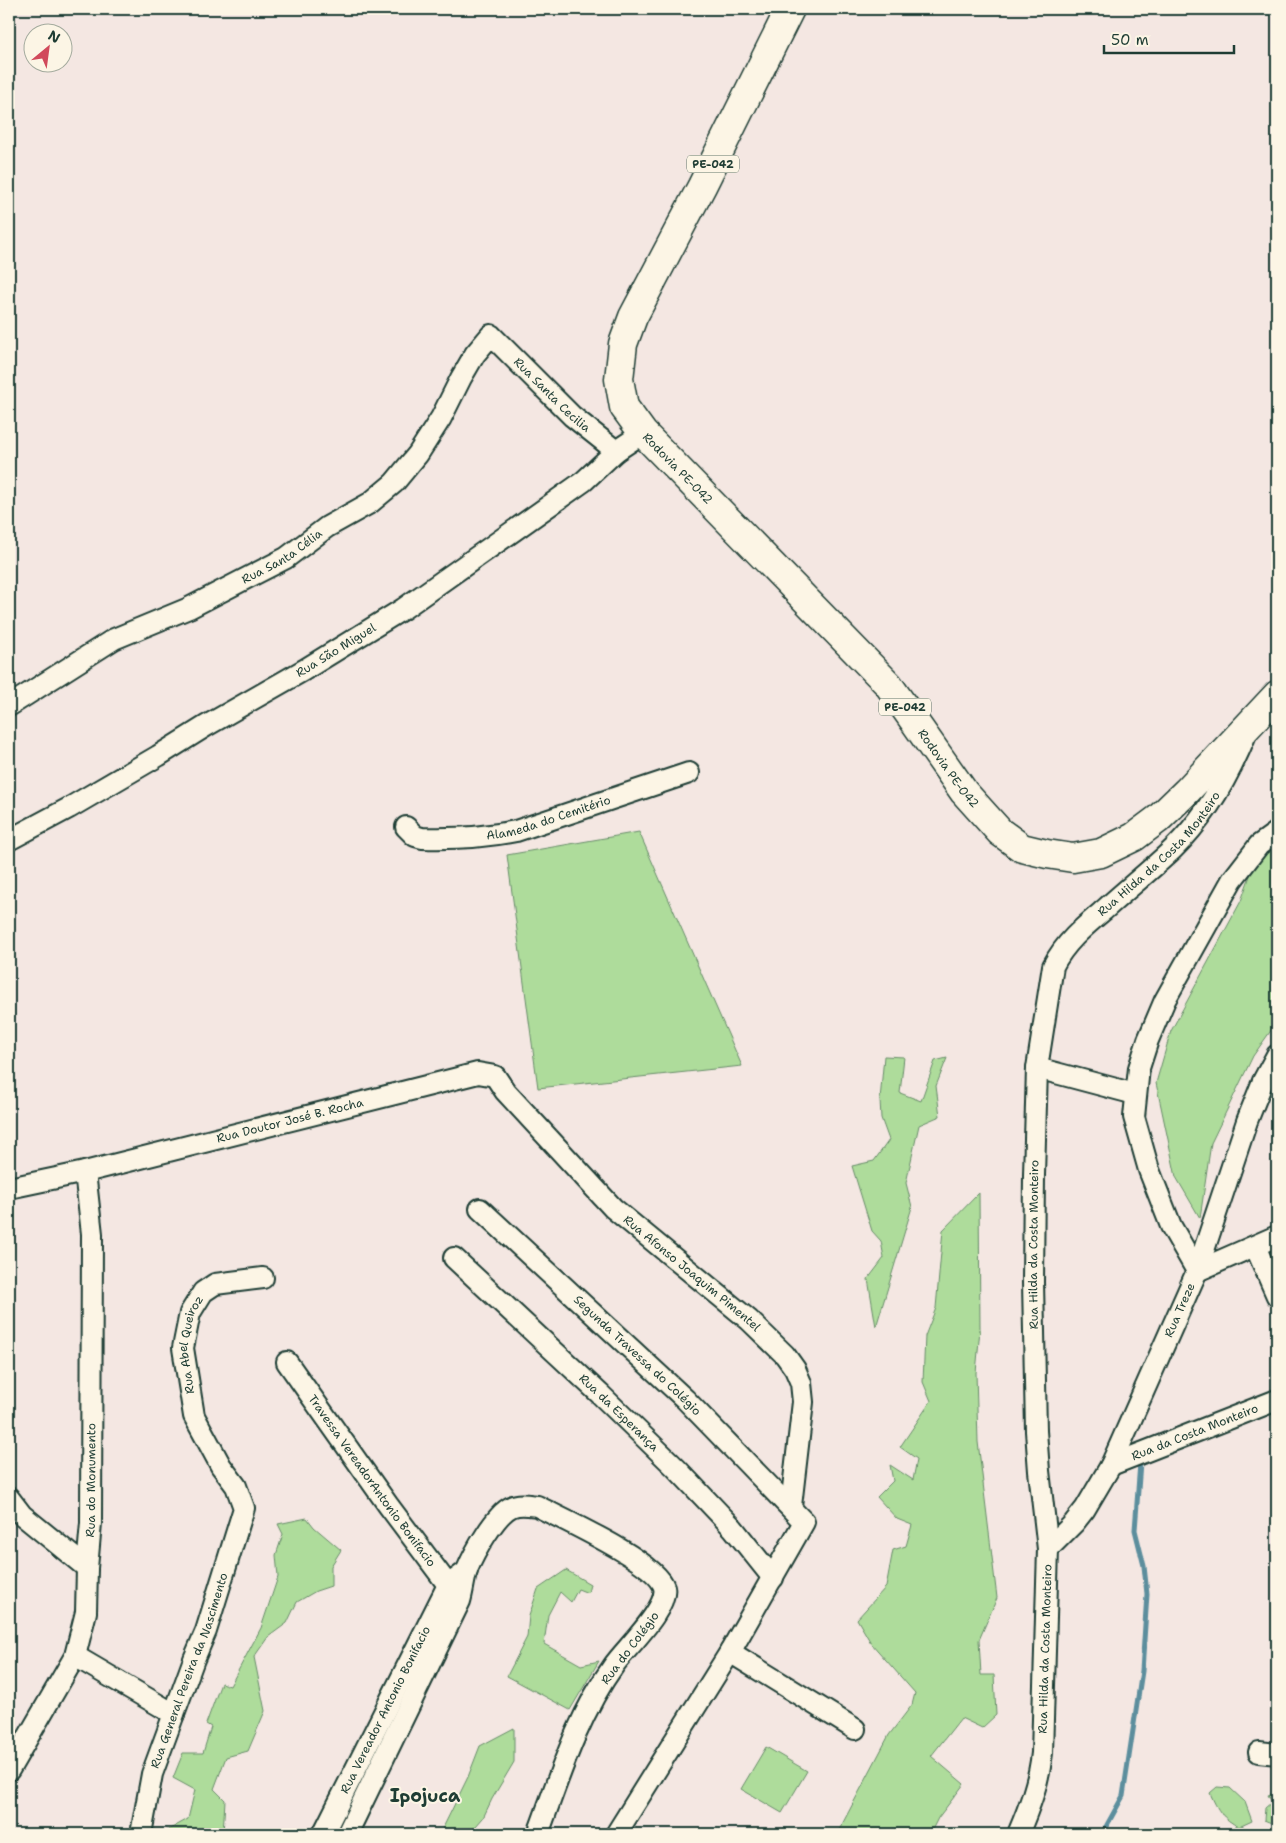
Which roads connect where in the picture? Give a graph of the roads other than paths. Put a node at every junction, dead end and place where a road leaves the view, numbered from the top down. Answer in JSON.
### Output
{"nodes":[{"id":1,"x":790,"y":9,"type":"edge"},
{"id":2,"x":491,"y":334,"type":"joint"},
{"id":3,"x":644,"y":433,"type":"junction"},
{"id":4,"x":616,"y":451,"type":"junction"},
{"id":5,"x":1277,"y":695,"type":"edge"},
{"id":6,"x":9,"y":706,"type":"edge"},
{"id":7,"x":1249,"y":725,"type":"junction"},
{"id":8,"x":689,"y":774,"type":"dead end"},
{"id":9,"x":406,"y":827,"type":"dead end"},
{"id":10,"x":1277,"y":832,"type":"edge"},
{"id":11,"x":9,"y":840,"type":"edge"},
{"id":12,"x":1277,"y":1055,"type":"edge"},
{"id":13,"x":1037,"y":1068,"type":"junction"},
{"id":14,"x":495,"y":1076,"type":"joint"},
{"id":15,"x":1135,"y":1094,"type":"junction"},
{"id":16,"x":85,"y":1172,"type":"junction"},
{"id":17,"x":9,"y":1188,"type":"edge"},
{"id":18,"x":480,"y":1209,"type":"dead end"},
{"id":19,"x":1277,"y":1236,"type":"edge"},
{"id":20,"x":1255,"y":1246,"type":"junction"},
{"id":21,"x":454,"y":1258,"type":"dead end"},
{"id":22,"x":1197,"y":1271,"type":"junction"},
{"id":23,"x":263,"y":1278,"type":"dead end"},
{"id":24,"x":1277,"y":1296,"type":"edge"},
{"id":25,"x":287,"y":1362,"type":"dead end"},
{"id":26,"x":1277,"y":1400,"type":"edge"},
{"id":27,"x":1111,"y":1465,"type":"junction"},
{"id":28,"x":9,"y":1498,"type":"edge"},
{"id":29,"x":791,"y":1506,"type":"junction"},
{"id":30,"x":244,"y":1508,"type":"joint"},
{"id":31,"x":15,"y":1513,"type":"edge"},
{"id":32,"x":1048,"y":1548,"type":"junction"},
{"id":33,"x":87,"y":1568,"type":"junction"},
{"id":34,"x":773,"y":1578,"type":"junction"},
{"id":35,"x":455,"y":1588,"type":"junction"},
{"id":36,"x":730,"y":1652,"type":"junction"},
{"id":37,"x":75,"y":1656,"type":"junction"},
{"id":38,"x":174,"y":1714,"type":"junction"},
{"id":39,"x":855,"y":1728,"type":"dead end"},
{"id":40,"x":9,"y":1770,"type":"edge"},
{"id":41,"x":141,"y":1834,"type":"edge"},
{"id":42,"x":323,"y":1834,"type":"edge"},
{"id":43,"x":347,"y":1834,"type":"edge"},
{"id":44,"x":538,"y":1834,"type":"edge"},
{"id":45,"x":616,"y":1834,"type":"edge"},
{"id":46,"x":1018,"y":1834,"type":"edge"}],
"edges":[{"from":1,"to":3,"type":"main road","name":"Rodovia PE-042","number":"PE-042"},
{"from":2,"to":4,"type":"street","name":"Rua Santa Cecilia"},
{"from":2,"to":6,"type":"street","name":"Rua Santa Célia"},
{"from":3,"to":4,"type":"street","name":"Rua São Miguel"},
{"from":3,"to":7,"type":"main road","name":"Rodovia PE-042","number":"PE-042"},
{"from":4,"to":11,"type":"street","name":"Rua São Miguel"},
{"from":5,"to":7,"type":"main road","name":"Rodovia PE-042","number":"PE-042"},
{"from":7,"to":13,"type":"street","name":"Rua Hilda da Costa Monteiro"},
{"from":8,"to":9,"type":"street","name":"Alameda do Cemitério"},
{"from":10,"to":15,"type":"street"},
{"from":12,"to":22,"type":"street","name":"Rua Treze"},
{"from":13,"to":15,"type":"street"},
{"from":13,"to":32,"type":"street","name":"Rua Hilda da Costa Monteiro"},
{"from":14,"to":16,"type":"street","name":"Rua Doutor José B. Rocha"},
{"from":14,"to":29,"type":"street","name":"Rua Afonso Joaquim Pimentel"},
{"from":15,"to":22,"type":"street"},
{"from":16,"to":17,"type":"street","name":"Rua Doutor José B. Rocha"},
{"from":16,"to":33,"type":"street","name":"Rua do Monumento"},
{"from":18,"to":29,"type":"street","name":"Segunda Travessa do Colégio"},
{"from":19,"to":20,"type":"street"},
{"from":20,"to":22,"type":"street"},
{"from":20,"to":24,"type":"street"},
{"from":21,"to":34,"type":"street","name":"Rua da Esperança"},
{"from":22,"to":27,"type":"street","name":"Rua Treze"},
{"from":23,"to":30,"type":"street","name":"Rua Abel Queiroz"},
{"from":25,"to":35,"type":"street","name":"Travessa VereadorAntonio Bonifacio"},
{"from":26,"to":27,"type":"street","name":"Rua da Costa Monteiro"},
{"from":27,"to":32,"type":"street","name":"Rua Treze"},
{"from":28,"to":31,"type":"street"},
{"from":29,"to":34,"type":"street"},
{"from":30,"to":38,"type":"street","name":"Rua General Pereira da Nascimento"},
{"from":31,"to":33,"type":"street"},
{"from":32,"to":46,"type":"street","name":"Rua Hilda da Costa Monteiro"},
{"from":33,"to":37,"type":"street","name":"Rua do Monumento"},
{"from":34,"to":36,"type":"street"},
{"from":35,"to":42,"type":"street","name":"Rua Vereador Antonio Bonifacio"},
{"from":35,"to":43,"type":"street","name":"Rua Vereador Antonio Bonifacio"},
{"from":35,"to":44,"type":"street","name":"Rua do Colégio"},
{"from":36,"to":39,"type":"street"},
{"from":36,"to":45,"type":"street"},
{"from":37,"to":38,"type":"street"},
{"from":37,"to":40,"type":"street","name":"Rua do Monumento"},
{"from":38,"to":41,"type":"street","name":"Rua General Pereira da Nascimento"}]}
